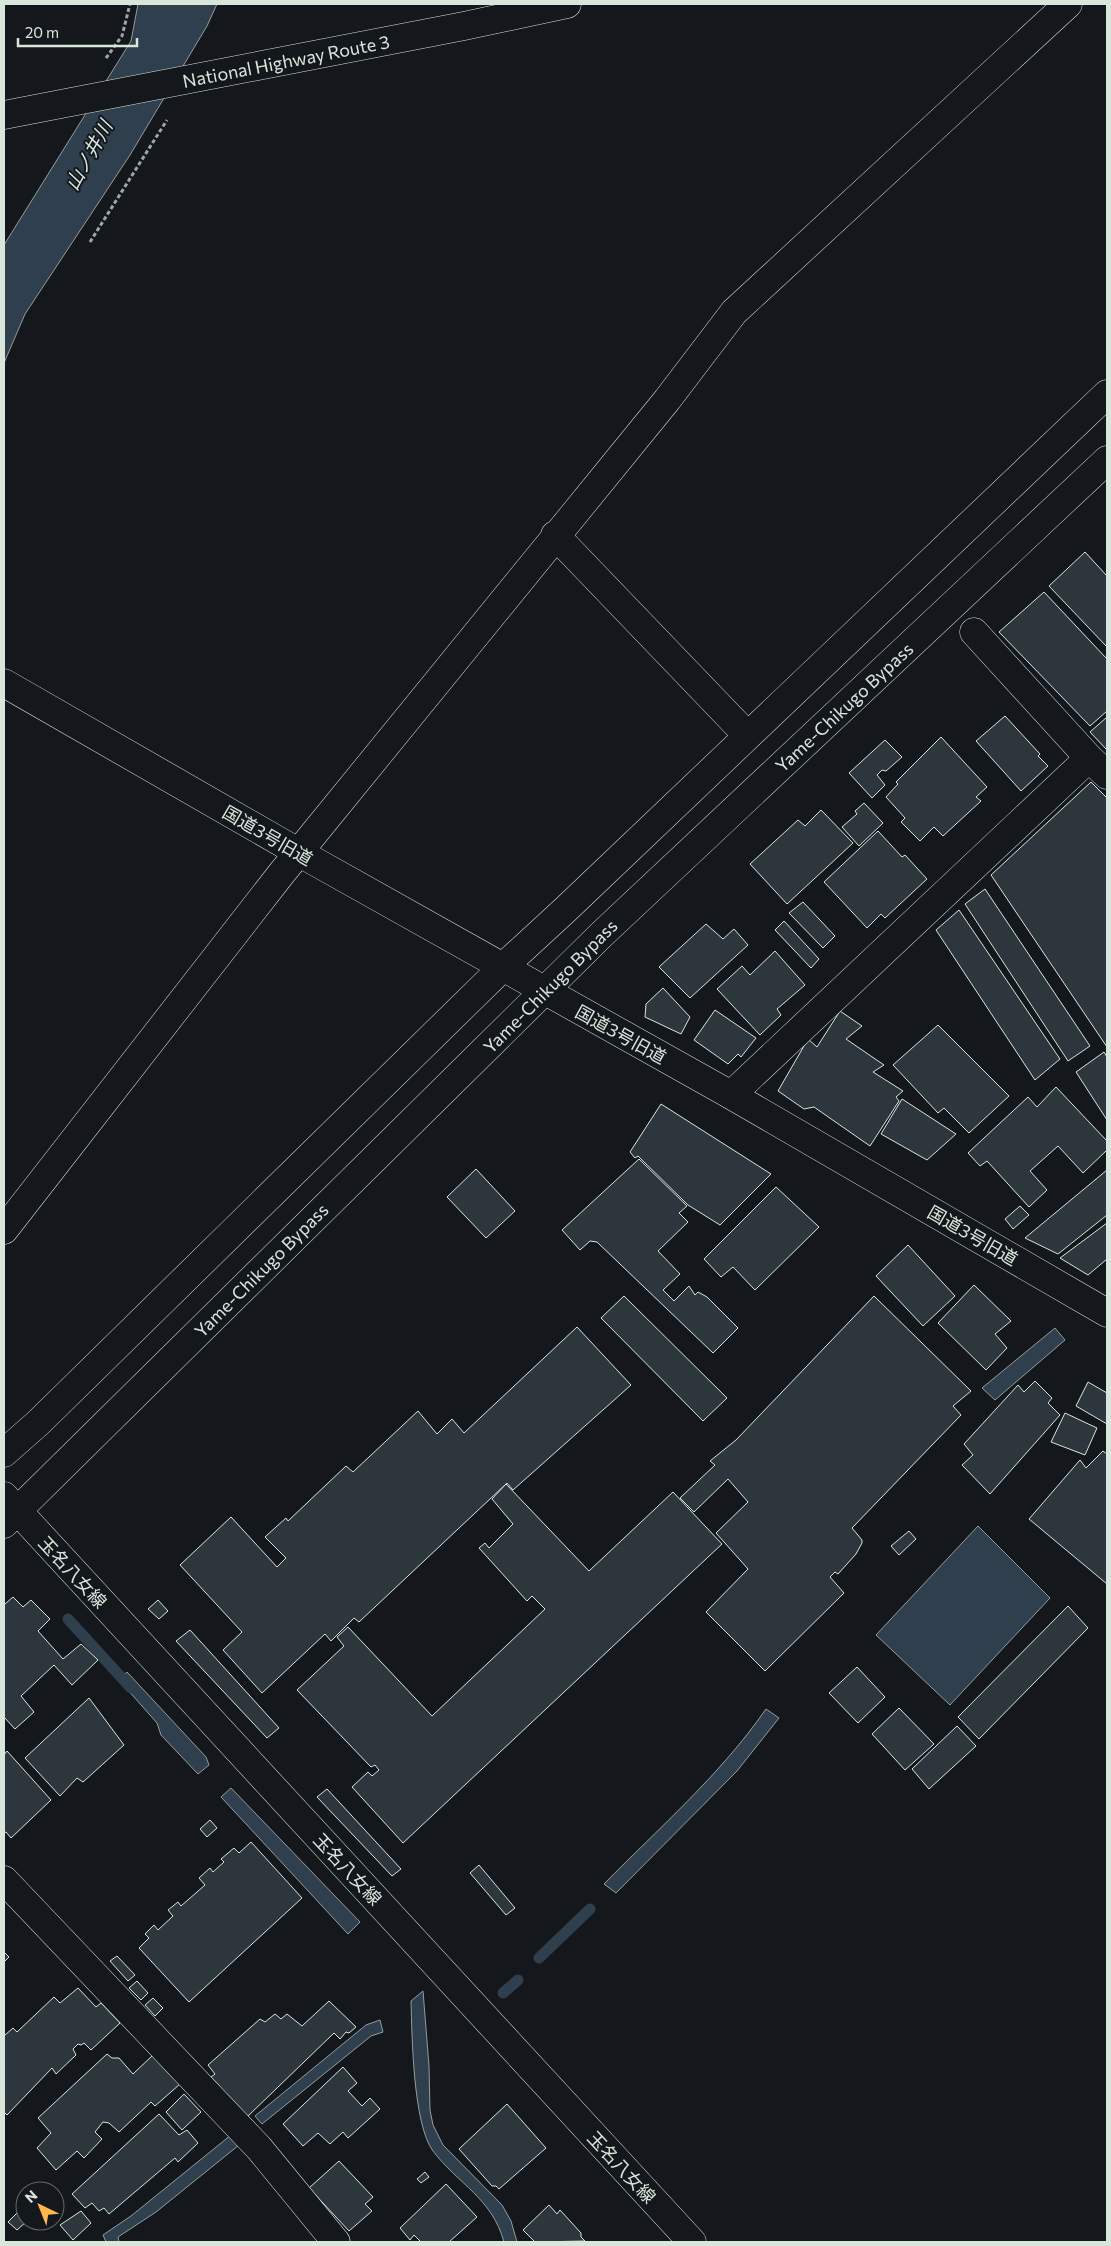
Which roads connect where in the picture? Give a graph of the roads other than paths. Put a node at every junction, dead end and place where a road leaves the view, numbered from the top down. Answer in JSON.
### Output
{"nodes":[{"id":1,"x":567,"y":4,"type":"edge"},
{"id":2,"x":1068,"y":4,"type":"edge"},
{"id":3,"x":4,"y":115,"type":"edge"},
{"id":4,"x":1107,"y":394,"type":"edge"},
{"id":5,"x":1107,"y":460,"type":"edge"},
{"id":6,"x":555,"y":535,"type":"junction"},
{"id":7,"x":974,"y":632,"type":"dead end"},
{"id":8,"x":4,"y":683,"type":"edge"},
{"id":9,"x":747,"y":735,"type":"junction"},
{"id":10,"x":1098,"y":766,"type":"edge"},
{"id":11,"x":298,"y":852,"type":"junction"},
{"id":12,"x":503,"y":967,"type":"junction"},
{"id":13,"x":545,"y":990,"type":"junction"},
{"id":14,"x":731,"y":1095,"type":"junction"},
{"id":15,"x":4,"y":1230,"type":"edge"},
{"id":16,"x":1107,"y":1313,"type":"edge"},
{"id":17,"x":4,"y":1453,"type":"edge"},
{"id":18,"x":8,"y":1510,"type":"edge"},
{"id":19,"x":4,"y":1880,"type":"edge"},
{"id":20,"x":336,"y":2242,"type":"edge"},
{"id":21,"x":692,"y":2242,"type":"edge"}],
"edges":[{"from":1,"to":3,"type":"main road","name":"National Highway Route 3"},
{"from":2,"to":6,"type":"main road"},
{"from":4,"to":9,"type":"main road"},
{"from":5,"to":13,"type":"main road","name":"Yame-Chikugo Bypass"},
{"from":6,"to":9,"type":"main road"},
{"from":6,"to":11,"type":"main road"},
{"from":7,"to":10,"type":"main road"},
{"from":8,"to":11,"type":"main road","name":"国道3号旧道"},
{"from":9,"to":12,"type":"main road"},
{"from":10,"to":14,"type":"main road"},
{"from":11,"to":12,"type":"main road","name":"国道3号旧道"},
{"from":11,"to":15,"type":"main road"},
{"from":12,"to":13,"type":"main road","name":"国道3号旧道"},
{"from":12,"to":17,"type":"main road"},
{"from":13,"to":14,"type":"main road","name":"国道3号旧道"},
{"from":13,"to":18,"type":"main road","name":"Yame-Chikugo Bypass"},
{"from":14,"to":16,"type":"main road","name":"国道3号旧道"},
{"from":18,"to":21,"type":"main road","name":"玉名八女線"},
{"from":19,"to":20,"type":"main road"}]}
